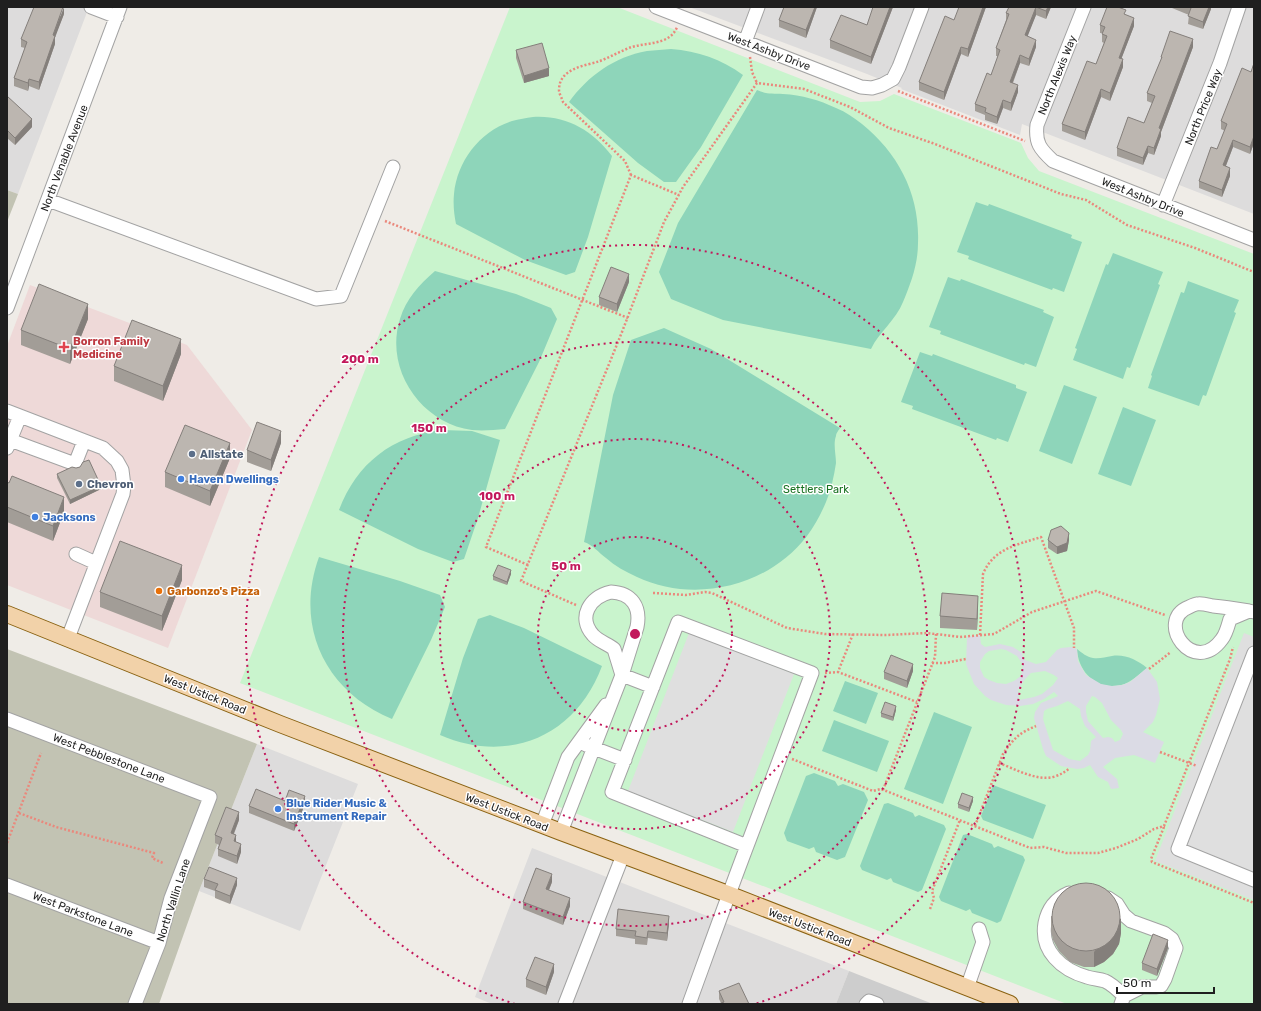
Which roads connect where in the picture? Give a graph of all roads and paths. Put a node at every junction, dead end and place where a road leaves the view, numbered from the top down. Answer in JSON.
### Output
{"nodes":[{"id":1,"x":91,"y":7,"type":"edge"},
{"id":2,"x":656,"y":7,"type":"edge"},
{"id":3,"x":758,"y":7,"type":"edge"},
{"id":4,"x":922,"y":7,"type":"edge"},
{"id":5,"x":1084,"y":7,"type":"edge"},
{"id":6,"x":1239,"y":7,"type":"edge"},
{"id":7,"x":119,"y":12,"type":"edge"},
{"id":8,"x":678,"y":25,"type":"dead end"},
{"id":9,"x":745,"y":42,"type":"junction"},
{"id":10,"x":751,"y":54,"type":"dead end"},
{"id":11,"x":757,"y":83,"type":"junction"},
{"id":12,"x":888,"y":87,"type":"junction"},
{"id":13,"x":1025,"y":141,"type":"dead end"},
{"id":14,"x":1038,"y":145,"type":"joint"},
{"id":15,"x":393,"y":167,"type":"dead end"},
{"id":16,"x":631,"y":175,"type":"junction"},
{"id":17,"x":679,"y":195,"type":"junction"},
{"id":18,"x":48,"y":200,"type":"junction"},
{"id":19,"x":1163,"y":206,"type":"junction"},
{"id":20,"x":373,"y":217,"type":"junction"},
{"id":21,"x":1254,"y":240,"type":"edge"},
{"id":22,"x":1254,"y":272,"type":"edge"},
{"id":23,"x":582,"y":300,"type":"junction"},
{"id":24,"x":7,"y":308,"type":"edge"},
{"id":25,"x":628,"y":318,"type":"junction"},
{"id":26,"x":7,"y":411,"type":"edge"},
{"id":27,"x":20,"y":416,"type":"junction"},
{"id":28,"x":84,"y":441,"type":"junction"},
{"id":29,"x":9,"y":444,"type":"edge"},
{"id":30,"x":76,"y":554,"type":"dead end"},
{"id":31,"x":96,"y":563,"type":"junction"},
{"id":32,"x":528,"y":565,"type":"junction"},
{"id":33,"x":653,"y":593,"type":"dead end"},
{"id":34,"x":1064,"y":602,"type":"junction"},
{"id":35,"x":588,"y":609,"type":"junction"},
{"id":36,"x":1252,"y":612,"type":"edge"},
{"id":37,"x":7,"y":614,"type":"edge"},
{"id":38,"x":1175,"y":620,"type":"junction"},
{"id":39,"x":853,"y":634,"type":"junction"},
{"id":40,"x":936,"y":634,"type":"junction"},
{"id":41,"x":980,"y":635,"type":"junction"},
{"id":42,"x":68,"y":638,"type":"junction"},
{"id":43,"x":1233,"y":647,"type":"dead end"},
{"id":44,"x":1074,"y":648,"type":"dead end"},
{"id":45,"x":1171,"y":652,"type":"dead end"},
{"id":46,"x":1254,"y":654,"type":"edge"},
{"id":47,"x":966,"y":659,"type":"dead end"},
{"id":48,"x":932,"y":663,"type":"junction"},
{"id":49,"x":1149,"y":669,"type":"dead end"},
{"id":50,"x":622,"y":675,"type":"junction"},
{"id":51,"x":653,"y":687,"type":"junction"},
{"id":52,"x":615,"y":692,"type":"junction"},
{"id":53,"x":917,"y":702,"type":"junction"},
{"id":54,"x":7,"y":719,"type":"edge"},
{"id":55,"x":1036,"y":726,"type":"dead end"},
{"id":56,"x":578,"y":742,"type":"junction"},
{"id":57,"x":594,"y":748,"type":"junction"},
{"id":58,"x":1160,"y":752,"type":"dead end"},
{"id":59,"x":41,"y":753,"type":"dead end"},
{"id":60,"x":781,"y":755,"type":"junction"},
{"id":61,"x":625,"y":760,"type":"junction"},
{"id":62,"x":999,"y":763,"type":"junction"},
{"id":63,"x":1189,"y":763,"type":"junction"},
{"id":64,"x":1070,"y":768,"type":"dead end"},
{"id":65,"x":1209,"y":771,"type":"junction"},
{"id":66,"x":883,"y":790,"type":"junction"},
{"id":67,"x":210,"y":796,"type":"joint"},
{"id":68,"x":18,"y":813,"type":"junction"},
{"id":69,"x":960,"y":820,"type":"junction"},
{"id":70,"x":542,"y":825,"type":"junction"},
{"id":71,"x":975,"y":826,"type":"junction"},
{"id":72,"x":1164,"y":826,"type":"junction"},
{"id":73,"x":561,"y":832,"type":"junction"},
{"id":74,"x":7,"y":843,"type":"edge"},
{"id":75,"x":747,"y":846,"type":"junction"},
{"id":76,"x":623,"y":855,"type":"junction"},
{"id":77,"x":163,"y":862,"type":"dead end"},
{"id":78,"x":1254,"y":880,"type":"edge"},
{"id":79,"x":7,"y":885,"type":"edge"},
{"id":80,"x":728,"y":894,"type":"junction"},
{"id":81,"x":1254,"y":903,"type":"edge"},
{"id":82,"x":930,"y":909,"type":"dead end"},
{"id":83,"x":979,"y":929,"type":"dead end"},
{"id":84,"x":159,"y":943,"type":"junction"},
{"id":85,"x":967,"y":988,"type":"junction"},
{"id":86,"x":1123,"y":1000,"type":"edge"},
{"id":87,"x":136,"y":1004,"type":"edge"},
{"id":88,"x":565,"y":1004,"type":"edge"},
{"id":89,"x":689,"y":1004,"type":"edge"},
{"id":90,"x":866,"y":1004,"type":"edge"},
{"id":91,"x":877,"y":1004,"type":"edge"},
{"id":92,"x":1010,"y":1004,"type":"edge"}],
"edges":[{"from":1,"to":7,"type":"street"},
{"from":2,"to":9,"type":"street","name":"West Ashby Drive"},
{"from":3,"to":9,"type":"street"},
{"from":4,"to":12,"type":"street"},
{"from":5,"to":14,"type":"street","name":"North Alexis Way"},
{"from":6,"to":19,"type":"street","name":"North Price Way"},
{"from":7,"to":18,"type":"street","name":"North Venable Avenue"},
{"from":8,"to":16,"type":"path"},
{"from":9,"to":12,"type":"street","name":"West Ashby Drive"},
{"from":10,"to":11,"type":"path"},
{"from":11,"to":17,"type":"path"},
{"from":11,"to":22,"type":"path"},
{"from":12,"to":13,"type":"path"},
{"from":14,"to":19,"type":"street","name":"West Ashby Drive"},
{"from":15,"to":20,"type":"street"},
{"from":16,"to":17,"type":"path"},
{"from":16,"to":23,"type":"path"},
{"from":17,"to":25,"type":"path"},
{"from":18,"to":20,"type":"street"},
{"from":18,"to":24,"type":"street","name":"North Venable Avenue"},
{"from":19,"to":21,"type":"street","name":"West Ashby Drive"},
{"from":20,"to":23,"type":"path"},
{"from":23,"to":25,"type":"path"},
{"from":23,"to":32,"type":"path"},
{"from":25,"to":32,"type":"path"},
{"from":26,"to":27,"type":"street"},
{"from":27,"to":28,"type":"street"},
{"from":27,"to":29,"type":"street"},
{"from":28,"to":29,"type":"street"},
{"from":28,"to":31,"type":"street"},
{"from":30,"to":31,"type":"street"},
{"from":31,"to":42,"type":"street"},
{"from":32,"to":35,"type":"path"},
{"from":33,"to":39,"type":"path"},
{"from":34,"to":38,"type":"path"},
{"from":34,"to":41,"type":"path"},
{"from":34,"to":41,"type":"path"},
{"from":34,"to":44,"type":"path"},
{"from":35,"to":50,"type":"street"},
{"from":35,"to":50,"type":"street"},
{"from":36,"to":38,"type":"street"},
{"from":36,"to":38,"type":"street"},
{"from":37,"to":42,"type":"main road","name":"West Ustick Road"},
{"from":39,"to":40,"type":"path"},
{"from":39,"to":53,"type":"path"},
{"from":40,"to":41,"type":"path"},
{"from":40,"to":48,"type":"path"},
{"from":42,"to":70,"type":"main road","name":"West Ustick Road"},
{"from":43,"to":63,"type":"path"},
{"from":45,"to":49,"type":"path"},
{"from":46,"to":65,"type":"street"},
{"from":47,"to":48,"type":"path"},
{"from":48,"to":53,"type":"path"},
{"from":50,"to":51,"type":"street"},
{"from":50,"to":52,"type":"street"},
{"from":51,"to":60,"type":"street"},
{"from":51,"to":61,"type":"street"},
{"from":52,"to":56,"type":"street"},
{"from":52,"to":57,"type":"street"},
{"from":53,"to":66,"type":"path"},
{"from":54,"to":67,"type":"street","name":"West Pebblestone Lane"},
{"from":55,"to":62,"type":"path"},
{"from":56,"to":57,"type":"street"},
{"from":56,"to":70,"type":"street"},
{"from":57,"to":61,"type":"street"},
{"from":57,"to":73,"type":"street"},
{"from":58,"to":63,"type":"path"},
{"from":59,"to":68,"type":"path"},
{"from":60,"to":66,"type":"path"},
{"from":60,"to":75,"type":"street"},
{"from":61,"to":75,"type":"street"},
{"from":62,"to":64,"type":"path"},
{"from":62,"to":71,"type":"path"},
{"from":63,"to":65,"type":"path"},
{"from":63,"to":72,"type":"path"},
{"from":65,"to":78,"type":"street"},
{"from":66,"to":69,"type":"path"},
{"from":67,"to":84,"type":"street","name":"North Vallin Lane"},
{"from":68,"to":74,"type":"path"},
{"from":68,"to":77,"type":"path"},
{"from":69,"to":71,"type":"path"},
{"from":69,"to":82,"type":"path"},
{"from":70,"to":73,"type":"main road","name":"West Ustick Road"},
{"from":71,"to":72,"type":"path"},
{"from":72,"to":81,"type":"path"},
{"from":73,"to":76,"type":"main road","name":"West Ustick Road"},
{"from":75,"to":80,"type":"street"},
{"from":76,"to":80,"type":"main road","name":"West Ustick Road"},
{"from":76,"to":88,"type":"street"},
{"from":79,"to":84,"type":"street","name":"West Parkstone Lane"},
{"from":80,"to":85,"type":"main road","name":"West Ustick Road"},
{"from":80,"to":89,"type":"street"},
{"from":83,"to":85,"type":"street"},
{"from":84,"to":87,"type":"street","name":"North Vallin Lane"},
{"from":85,"to":92,"type":"main road","name":"West Ustick Road"},
{"from":86,"to":86,"type":"street"},
{"from":90,"to":91,"type":"street"}]}
